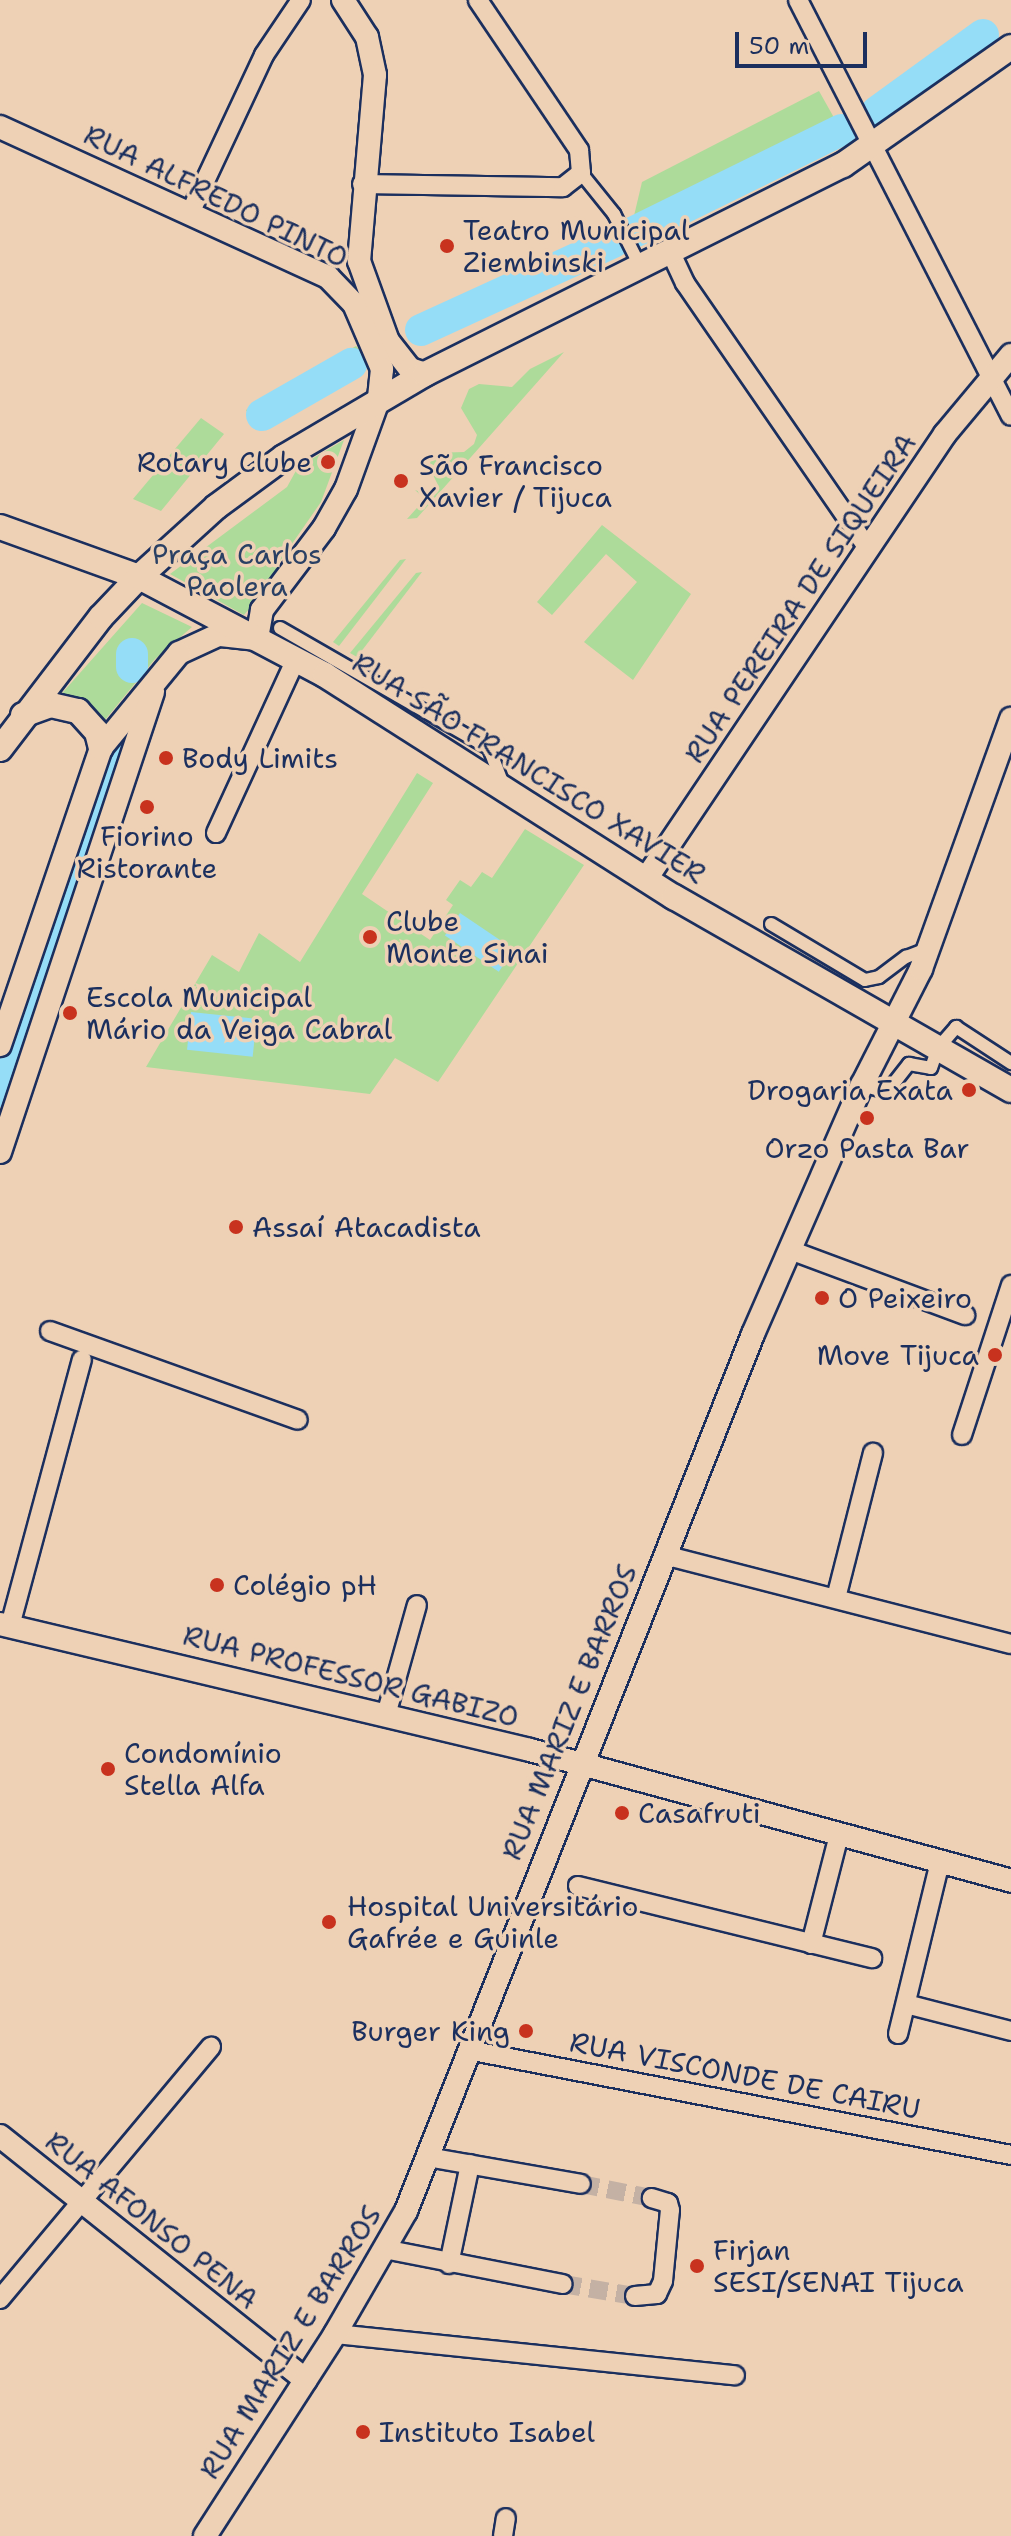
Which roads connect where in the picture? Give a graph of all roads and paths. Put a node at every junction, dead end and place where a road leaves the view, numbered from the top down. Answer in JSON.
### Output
{"nodes":[{"id":1,"x":301,"y":0,"type":"edge"},
{"id":2,"x":343,"y":0,"type":"edge"},
{"id":3,"x":478,"y":0,"type":"edge"},
{"id":4,"x":798,"y":0,"type":"edge"},
{"id":5,"x":1011,"y":47,"type":"edge"},
{"id":6,"x":0,"y":127,"type":"edge"},
{"id":7,"x":865,"y":131,"type":"junction"},
{"id":8,"x":581,"y":173,"type":"junction"},
{"id":9,"x":362,"y":184,"type":"junction"},
{"id":10,"x":191,"y":211,"type":"junction"},
{"id":11,"x":671,"y":253,"type":"junction"},
{"id":12,"x":359,"y":261,"type":"junction"},
{"id":13,"x":641,"y":268,"type":"junction"},
{"id":14,"x":328,"y":277,"type":"junction"},
{"id":15,"x":1011,"y":355,"type":"edge"},
{"id":16,"x":425,"y":374,"type":"junction"},
{"id":17,"x":993,"y":377,"type":"junction"},
{"id":18,"x":379,"y":398,"type":"junction"},
{"id":19,"x":1011,"y":416,"type":"edge"},
{"id":20,"x":0,"y":527,"type":"edge"},
{"id":21,"x":868,"y":548,"type":"junction"},
{"id":22,"x":139,"y":577,"type":"junction"},
{"id":23,"x":280,"y":628,"type":"dead end"},
{"id":24,"x":257,"y":639,"type":"junction"},
{"id":25,"x":296,"y":659,"type":"junction"},
{"id":26,"x":160,"y":672,"type":"junction"},
{"id":27,"x":23,"y":715,"type":"junction"},
{"id":28,"x":1011,"y":719,"type":"edge"},
{"id":29,"x":101,"y":748,"type":"junction"},
{"id":30,"x":0,"y":749,"type":"edge"},
{"id":31,"x":504,"y":787,"type":"junction"},
{"id":32,"x":216,"y":833,"type":"dead end"},
{"id":33,"x":646,"y":879,"type":"junction"},
{"id":34,"x":771,"y":924,"type":"dead end"},
{"id":35,"x":929,"y":948,"type":"junction"},
{"id":36,"x":895,"y":1022,"type":"junction"},
{"id":37,"x":0,"y":1045,"type":"edge"},
{"id":38,"x":938,"y":1048,"type":"junction"},
{"id":39,"x":1011,"y":1063,"type":"edge"},
{"id":40,"x":862,"y":1085,"type":"junction"},
{"id":41,"x":1011,"y":1090,"type":"edge"},
{"id":42,"x":0,"y":1152,"type":"edge"},
{"id":43,"x":790,"y":1250,"type":"junction"},
{"id":44,"x":1011,"y":1285,"type":"edge"},
{"id":45,"x":965,"y":1315,"type":"dead end"},
{"id":46,"x":50,"y":1331,"type":"dead end"},
{"id":47,"x":82,"y":1360,"type":"dead end"},
{"id":48,"x":298,"y":1420,"type":"dead end"},
{"id":49,"x":962,"y":1435,"type":"dead end"},
{"id":50,"x":873,"y":1453,"type":"dead end"},
{"id":51,"x":664,"y":1555,"type":"junction"},
{"id":52,"x":836,"y":1598,"type":"junction"},
{"id":53,"x":417,"y":1605,"type":"dead end"},
{"id":54,"x":5,"y":1625,"type":"edge"},
{"id":55,"x":1011,"y":1644,"type":"edge"},
{"id":56,"x":386,"y":1715,"type":"junction"},
{"id":57,"x":580,"y":1765,"type":"junction"},
{"id":58,"x":839,"y":1835,"type":"junction"},
{"id":59,"x":940,"y":1862,"type":"junction"},
{"id":60,"x":1011,"y":1881,"type":"edge"},
{"id":61,"x":578,"y":1886,"type":"dead end"},
{"id":62,"x":811,"y":1944,"type":"junction"},
{"id":63,"x":872,"y":1958,"type":"dead end"},
{"id":64,"x":906,"y":2004,"type":"junction"},
{"id":65,"x":1011,"y":2031,"type":"edge"},
{"id":66,"x":898,"y":2034,"type":"dead end"},
{"id":67,"x":211,"y":2047,"type":"dead end"},
{"id":68,"x":468,"y":2050,"type":"junction"},
{"id":69,"x":0,"y":2136,"type":"edge"},
{"id":70,"x":1011,"y":2155,"type":"edge"},
{"id":71,"x":427,"y":2157,"type":"junction"},
{"id":72,"x":470,"y":2164,"type":"junction"},
{"id":73,"x":581,"y":2184,"type":"tunnel mouth"},
{"id":74,"x":652,"y":2198,"type":"dead end"},
{"id":75,"x":79,"y":2202,"type":"junction"},
{"id":76,"x":384,"y":2249,"type":"junction"},
{"id":77,"x":449,"y":2264,"type":"junction"},
{"id":78,"x":563,"y":2284,"type":"tunnel mouth"},
{"id":79,"x":635,"y":2296,"type":"tunnel mouth"},
{"id":80,"x":0,"y":2299,"type":"edge"},
{"id":81,"x":335,"y":2334,"type":"junction"},
{"id":82,"x":735,"y":2375,"type":"dead end"},
{"id":83,"x":306,"y":2380,"type":"junction"},
{"id":84,"x":205,"y":2536,"type":"edge"}],
"edges":[{"from":1,"to":10,"type":"street"},
{"from":2,"to":9,"type":"street"},
{"from":3,"to":8,"type":"street"},
{"from":4,"to":7,"type":"street"},
{"from":5,"to":7,"type":"main road"},
{"from":6,"to":10,"type":"street","name":"RUA ALFREDO PINTO"},
{"from":7,"to":11,"type":"main road"},
{"from":7,"to":17,"type":"street"},
{"from":8,"to":9,"type":"street"},
{"from":8,"to":13,"type":"street"},
{"from":9,"to":12,"type":"street"},
{"from":10,"to":14,"type":"street","name":"RUA ALFREDO PINTO"},
{"from":11,"to":13,"type":"main road"},
{"from":11,"to":21,"type":"street"},
{"from":12,"to":14,"type":"street"},
{"from":12,"to":16,"type":"street"},
{"from":13,"to":16,"type":"main road"},
{"from":14,"to":18,"type":"street","name":"RUA ALFREDO PINTO"},
{"from":15,"to":17,"type":"street","name":"RUA PEREIRA DE SIQUEIRA"},
{"from":16,"to":18,"type":"main road"},
{"from":17,"to":19,"type":"street"},
{"from":17,"to":21,"type":"street","name":"RUA PEREIRA DE SIQUEIRA"},
{"from":18,"to":22,"type":"main road"},
{"from":18,"to":24,"type":"street"},
{"from":20,"to":22,"type":"main road","name":"RUA SÃO FRANCISCO XAVIER"},
{"from":21,"to":33,"type":"street","name":"RUA PEREIRA DE SIQUEIRA"},
{"from":22,"to":24,"type":"main road","name":"RUA SÃO FRANCISCO XAVIER"},
{"from":22,"to":27,"type":"main road"},
{"from":23,"to":31,"type":"street"},
{"from":24,"to":25,"type":"main road","name":"RUA SÃO FRANCISCO XAVIER"},
{"from":24,"to":26,"type":"street"},
{"from":25,"to":31,"type":"main road","name":"RUA SÃO FRANCISCO XAVIER"},
{"from":25,"to":32,"type":"street"},
{"from":26,"to":29,"type":"street"},
{"from":26,"to":42,"type":"street"},
{"from":27,"to":29,"type":"main road"},
{"from":27,"to":30,"type":"main road"},
{"from":28,"to":35,"type":"street","name":"RUA MARIZ E BARROS"},
{"from":29,"to":37,"type":"street"},
{"from":31,"to":33,"type":"main road","name":"RUA SÃO FRANCISCO XAVIER"},
{"from":33,"to":36,"type":"main road","name":"RUA SÃO FRANCISCO XAVIER"},
{"from":34,"to":35,"type":"street"},
{"from":35,"to":36,"type":"street","name":"RUA MARIZ E BARROS"},
{"from":36,"to":38,"type":"main road","name":"RUA SÃO FRANCISCO XAVIER"},
{"from":36,"to":40,"type":"street","name":"RUA MARIZ E BARROS"},
{"from":38,"to":39,"type":"street"},
{"from":38,"to":40,"type":"street"},
{"from":38,"to":41,"type":"main road","name":"RUA SÃO FRANCISCO XAVIER"},
{"from":40,"to":43,"type":"street","name":"RUA MARIZ E BARROS"},
{"from":43,"to":45,"type":"street"},
{"from":43,"to":51,"type":"street","name":"RUA MARIZ E BARROS"},
{"from":44,"to":49,"type":"street"},
{"from":46,"to":48,"type":"street"},
{"from":47,"to":54,"type":"street"},
{"from":50,"to":52,"type":"street"},
{"from":51,"to":52,"type":"street"},
{"from":51,"to":57,"type":"street","name":"RUA MARIZ E BARROS"},
{"from":52,"to":55,"type":"street"},
{"from":53,"to":56,"type":"street"},
{"from":54,"to":56,"type":"street","name":"RUA PROFESSOR GABIZO"},
{"from":56,"to":57,"type":"street","name":"RUA PROFESSOR GABIZO"},
{"from":57,"to":58,"type":"street","name":"RUA PROFESSOR GABIZO"},
{"from":57,"to":68,"type":"street","name":"RUA MARIZ E BARROS"},
{"from":58,"to":59,"type":"street","name":"RUA PROFESSOR GABIZO"},
{"from":58,"to":62,"type":"street"},
{"from":59,"to":60,"type":"street","name":"RUA PROFESSOR GABIZO"},
{"from":59,"to":64,"type":"street"},
{"from":61,"to":62,"type":"street"},
{"from":62,"to":63,"type":"street"},
{"from":64,"to":65,"type":"street"},
{"from":64,"to":66,"type":"street"},
{"from":67,"to":75,"type":"street"},
{"from":68,"to":70,"type":"street","name":"RUA VISCONDE DE CAIRU"},
{"from":68,"to":71,"type":"street","name":"RUA MARIZ E BARROS"},
{"from":69,"to":75,"type":"street","name":"RUA AFONSO PENA"},
{"from":71,"to":72,"type":"street"},
{"from":71,"to":76,"type":"street","name":"RUA MARIZ E BARROS"},
{"from":72,"to":73,"type":"street"},
{"from":72,"to":77,"type":"street"},
{"from":74,"to":79,"type":"street"},
{"from":75,"to":80,"type":"street"},
{"from":75,"to":83,"type":"street","name":"RUA AFONSO PENA"},
{"from":76,"to":77,"type":"street"},
{"from":76,"to":81,"type":"street","name":"RUA MARIZ E BARROS"},
{"from":77,"to":78,"type":"street"},
{"from":81,"to":82,"type":"street"},
{"from":81,"to":83,"type":"street","name":"RUA MARIZ E BARROS"},
{"from":83,"to":84,"type":"street","name":"RUA MARIZ E BARROS"}]}
